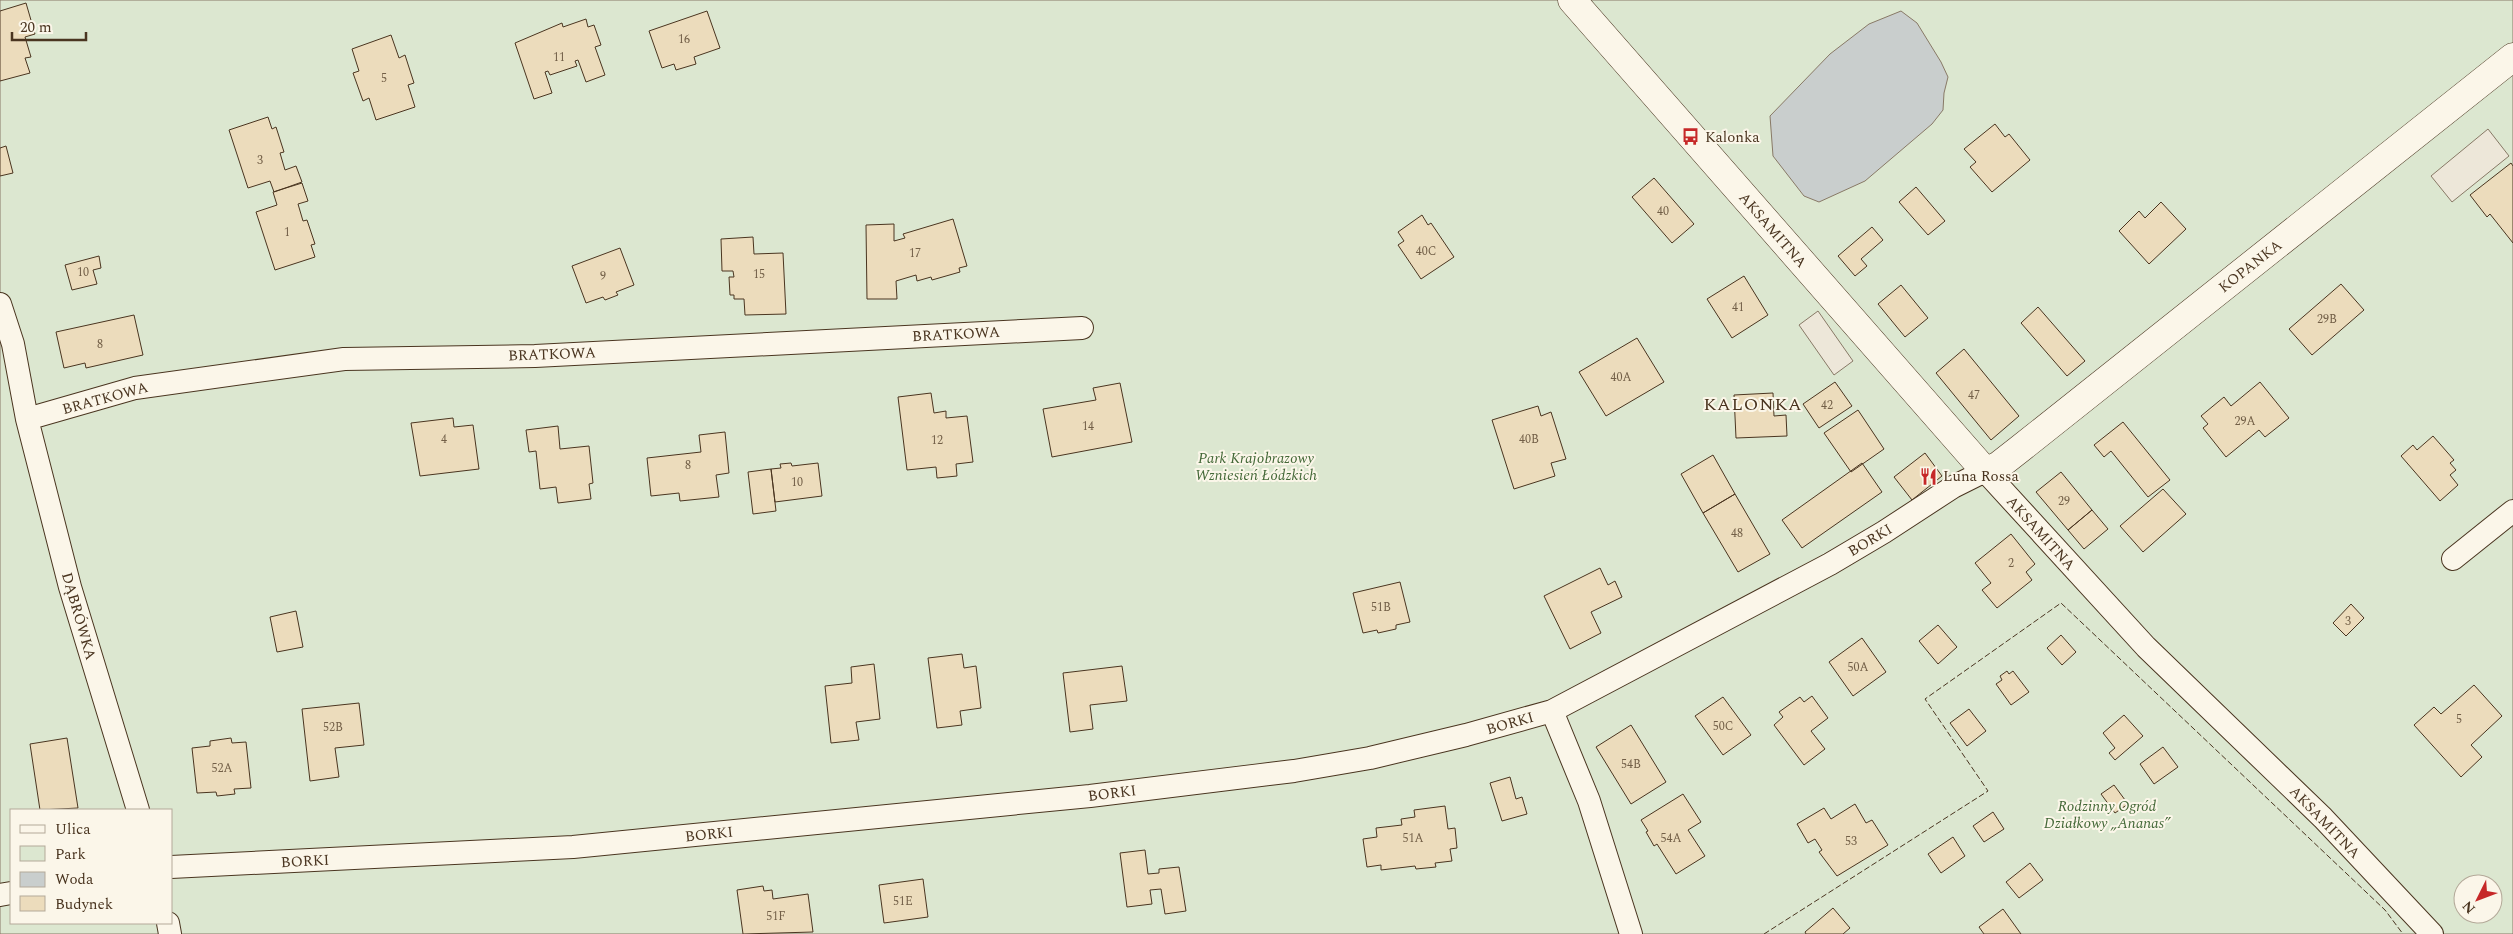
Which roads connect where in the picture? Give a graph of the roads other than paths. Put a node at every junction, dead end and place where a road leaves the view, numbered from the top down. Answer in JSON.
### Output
{"nodes":[{"id":1,"x":1572,"y":0,"type":"edge"},
{"id":2,"x":2513,"y":56,"type":"edge"},
{"id":3,"x":0,"y":304,"type":"edge"},
{"id":4,"x":1082,"y":328,"type":"dead end"},
{"id":5,"x":27,"y":420,"type":"junction"},
{"id":6,"x":1985,"y":471,"type":"junction"},
{"id":7,"x":2513,"y":511,"type":"edge"},
{"id":8,"x":2452,"y":559,"type":"dead end"},
{"id":9,"x":1552,"y":711,"type":"junction"},
{"id":10,"x":138,"y":809,"type":"edge"},
{"id":11,"x":172,"y":867,"type":"edge"},
{"id":12,"x":1631,"y":934,"type":"edge"},
{"id":13,"x":2432,"y":934,"type":"edge"}],
"edges":[{"from":1,"to":6,"type":"street","name":"AKSAMITNA"},
{"from":2,"to":6,"type":"street","name":"KOPANKA"},
{"from":3,"to":5,"type":"street","name":"DĄBRÓWKA"},
{"from":4,"to":5,"type":"street","name":"BRATKOWA"},
{"from":5,"to":10,"type":"street","name":"DĄBRÓWKA"},
{"from":6,"to":9,"type":"street","name":"BORKI"},
{"from":6,"to":13,"type":"street","name":"AKSAMITNA"},
{"from":7,"to":8,"type":"street"},
{"from":9,"to":11,"type":"street","name":"BORKI"},
{"from":9,"to":12,"type":"street"}]}
